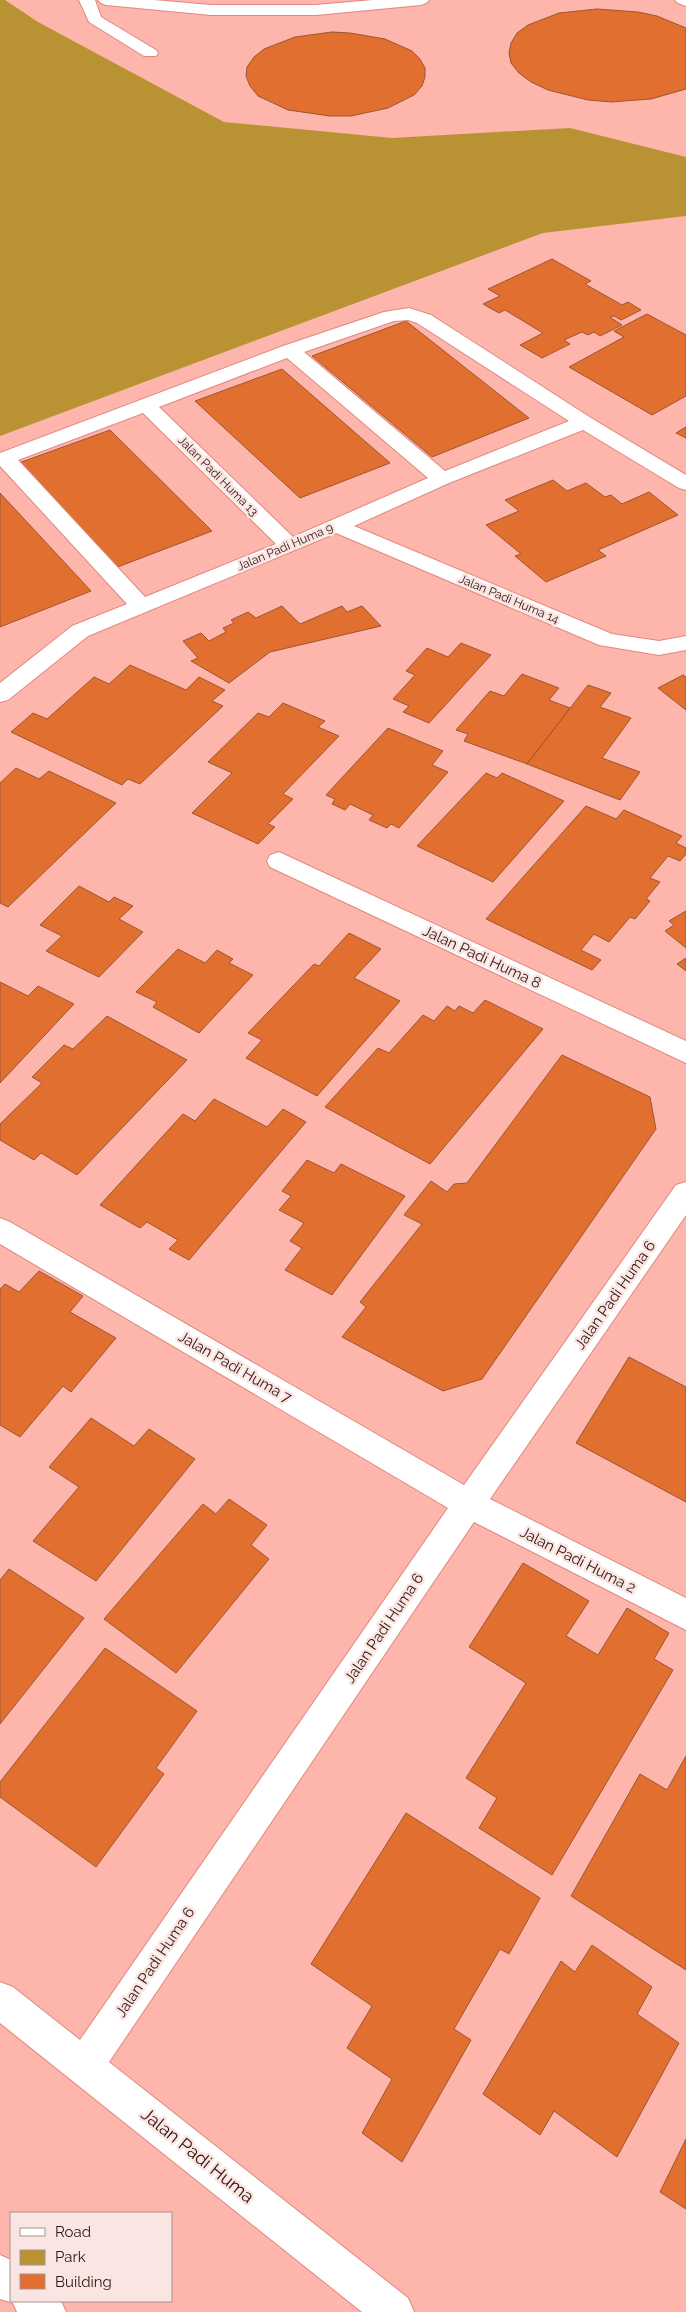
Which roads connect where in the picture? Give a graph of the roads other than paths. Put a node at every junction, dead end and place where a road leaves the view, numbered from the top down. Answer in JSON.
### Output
{"nodes":[{"id":1,"x":88,"y":0,"type":"edge"},
{"id":2,"x":106,"y":0,"type":"edge"},
{"id":3,"x":421,"y":0,"type":"edge"},
{"id":4,"x":150,"y":52,"type":"dead end"},
{"id":5,"x":290,"y":350,"type":"junction"},
{"id":6,"x":146,"y":405,"type":"junction"},
{"id":7,"x":584,"y":422,"type":"junction"},
{"id":8,"x":3,"y":459,"type":"edge"},
{"id":9,"x":442,"y":479,"type":"junction"},
{"id":10,"x":686,"y":484,"type":"edge"},
{"id":11,"x":337,"y":526,"type":"junction"},
{"id":12,"x":290,"y":546,"type":"junction"},
{"id":13,"x":141,"y":606,"type":"junction"},
{"id":14,"x":686,"y":642,"type":"edge"},
{"id":15,"x":0,"y":695,"type":"edge"},
{"id":16,"x":279,"y":861,"type":"dead end"},
{"id":17,"x":686,"y":1053,"type":"edge"},
{"id":18,"x":686,"y":1193,"type":"edge"},
{"id":19,"x":0,"y":1230,"type":"edge"},
{"id":20,"x":469,"y":1504,"type":"junction"},
{"id":21,"x":686,"y":1615,"type":"edge"},
{"id":22,"x":0,"y":2000,"type":"edge"},
{"id":23,"x":85,"y":2065,"type":"junction"},
{"id":24,"x":0,"y":2275,"type":"edge"},
{"id":25,"x":10,"y":2283,"type":"edge"},
{"id":26,"x":33,"y":2302,"type":"edge"},
{"id":27,"x":46,"y":2312,"type":"edge"},
{"id":28,"x":394,"y":2312,"type":"edge"}],
"edges":[{"from":1,"to":4,"type":"street"},
{"from":2,"to":3,"type":"street"},
{"from":5,"to":6,"type":"street"},
{"from":5,"to":7,"type":"street"},
{"from":5,"to":9,"type":"street"},
{"from":6,"to":8,"type":"street"},
{"from":6,"to":12,"type":"street","name":"Jalan Padi Huma 13"},
{"from":7,"to":9,"type":"street","name":"Jalan Padi Huma 9"},
{"from":7,"to":10,"type":"street"},
{"from":8,"to":13,"type":"street"},
{"from":9,"to":11,"type":"street","name":"Jalan Padi Huma 9"},
{"from":11,"to":12,"type":"street","name":"Jalan Padi Huma 9"},
{"from":11,"to":14,"type":"street","name":"Jalan Padi Huma 14"},
{"from":12,"to":13,"type":"street","name":"Jalan Padi Huma 9"},
{"from":13,"to":15,"type":"street","name":"Jalan Padi Huma 9"},
{"from":16,"to":17,"type":"street","name":"Jalan Padi Huma 8"},
{"from":18,"to":20,"type":"street","name":"Jalan Padi Huma 6"},
{"from":19,"to":20,"type":"street","name":"Jalan Padi Huma 7"},
{"from":20,"to":21,"type":"street","name":"Jalan Padi Huma 2"},
{"from":20,"to":23,"type":"street","name":"Jalan Padi Huma 6"},
{"from":22,"to":23,"type":"street","name":"Jalan Padi Huma"},
{"from":23,"to":28,"type":"street","name":"Jalan Padi Huma"},
{"from":24,"to":25,"type":"street"},
{"from":26,"to":27,"type":"street"}]}
